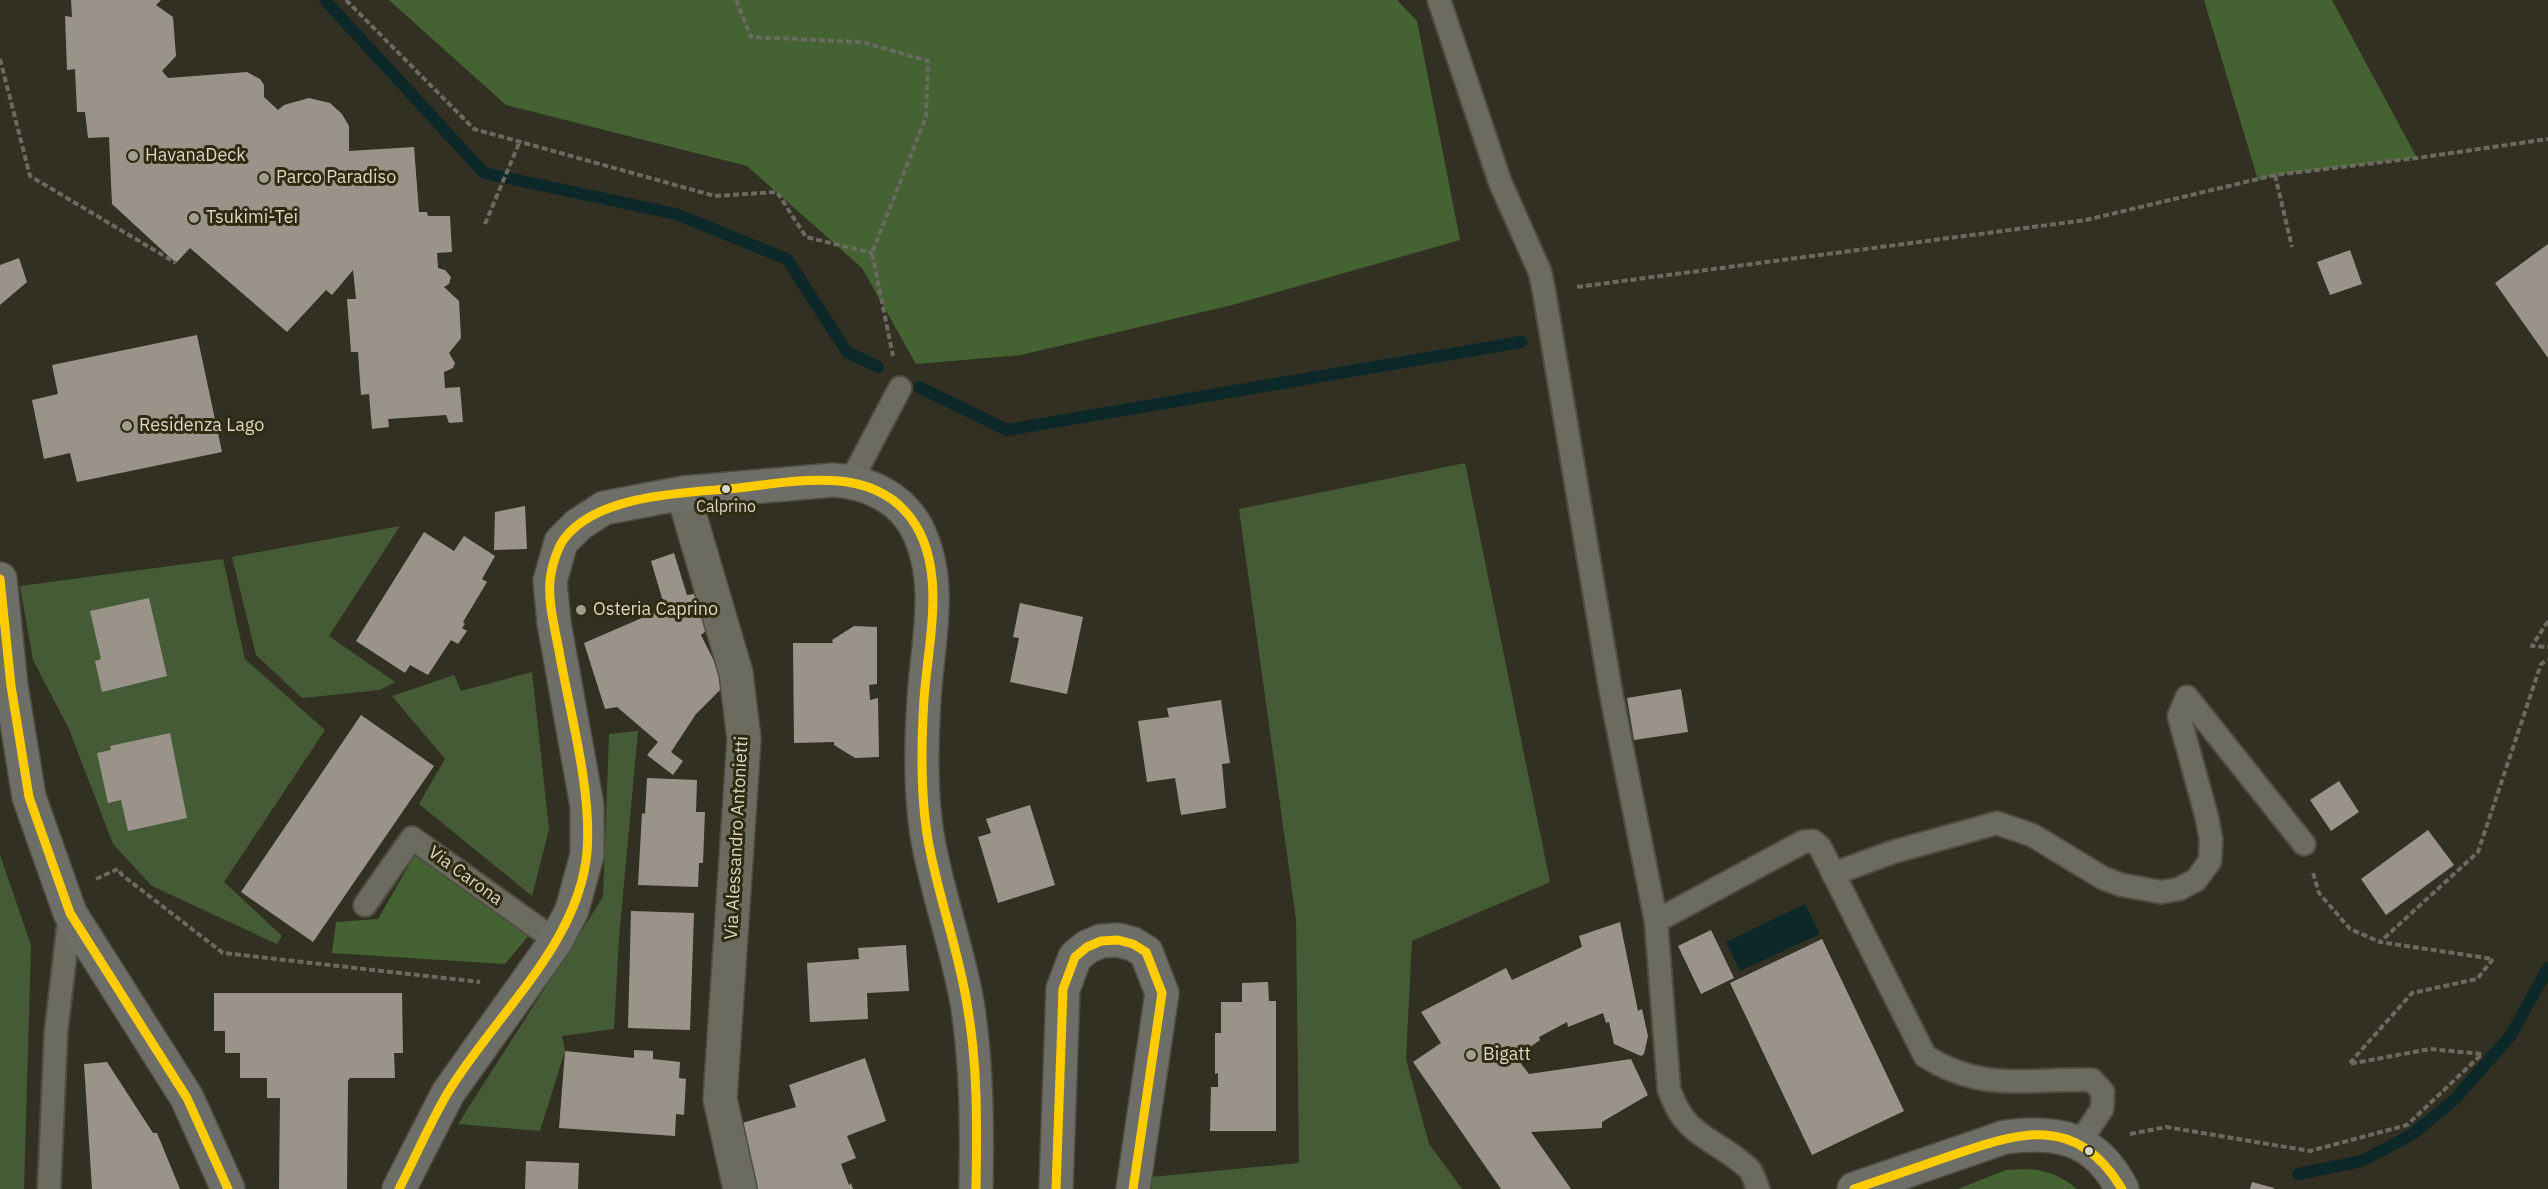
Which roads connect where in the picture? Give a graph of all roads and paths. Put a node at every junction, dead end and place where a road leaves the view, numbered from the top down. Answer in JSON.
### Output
{"nodes":[{"id":1,"x":346,"y":0,"type":"edge"},
{"id":2,"x":735,"y":0,"type":"edge"},
{"id":3,"x":1439,"y":0,"type":"edge"},
{"id":4,"x":0,"y":58,"type":"edge"},
{"id":5,"x":2548,"y":139,"type":"edge"},
{"id":6,"x":520,"y":141,"type":"junction"},
{"id":7,"x":2275,"y":175,"type":"junction"},
{"id":8,"x":485,"y":224,"type":"dead end"},
{"id":9,"x":2292,"y":247,"type":"dead end"},
{"id":10,"x":872,"y":253,"type":"junction"},
{"id":11,"x":176,"y":263,"type":"dead end"},
{"id":12,"x":1544,"y":294,"type":"junction"},
{"id":13,"x":900,"y":388,"type":"joint"},
{"id":14,"x":851,"y":481,"type":"junction"},
{"id":15,"x":683,"y":493,"type":"junction"},
{"id":16,"x":0,"y":579,"type":"edge"},
{"id":17,"x":2548,"y":621,"type":"edge"},
{"id":18,"x":2548,"y":647,"type":"edge"},
{"id":19,"x":2548,"y":660,"type":"edge"},
{"id":20,"x":2304,"y":844,"type":"joint"},
{"id":21,"x":118,"y":868,"type":"dead end"},
{"id":22,"x":1833,"y":874,"type":"junction"},
{"id":23,"x":365,"y":905,"type":"dead end"},
{"id":24,"x":70,"y":914,"type":"junction"},
{"id":25,"x":1656,"y":921,"type":"junction"},
{"id":26,"x":556,"y":941,"type":"junction"},
{"id":27,"x":2380,"y":942,"type":"junction"},
{"id":28,"x":490,"y":983,"type":"dead end"},
{"id":29,"x":2080,"y":1142,"type":"junction"},
{"id":30,"x":50,"y":1189,"type":"edge"},
{"id":31,"x":228,"y":1189,"type":"edge"},
{"id":32,"x":399,"y":1189,"type":"edge"},
{"id":33,"x":740,"y":1189,"type":"edge"},
{"id":34,"x":976,"y":1189,"type":"edge"},
{"id":35,"x":1056,"y":1189,"type":"edge"},
{"id":36,"x":1133,"y":1189,"type":"edge"},
{"id":37,"x":1758,"y":1189,"type":"edge"},
{"id":38,"x":1854,"y":1189,"type":"edge"},
{"id":39,"x":2122,"y":1189,"type":"edge"}],
"edges":[{"from":1,"to":6,"type":"path"},
{"from":2,"to":10,"type":"path"},
{"from":3,"to":12,"type":"lane"},
{"from":4,"to":11,"type":"path"},
{"from":5,"to":7,"type":"path"},
{"from":6,"to":8,"type":"path"},
{"from":6,"to":10,"type":"path"},
{"from":7,"to":9,"type":"path"},
{"from":7,"to":12,"type":"path"},
{"from":10,"to":13,"type":"path"},
{"from":12,"to":25,"type":"lane"},
{"from":13,"to":14,"type":"lane"},
{"from":14,"to":15,"type":"street"},
{"from":14,"to":34,"type":"street"},
{"from":15,"to":26,"type":"street"},
{"from":15,"to":33,"type":"street","name":"Via Alessandro Antonietti"},
{"from":16,"to":24,"type":"street"},
{"from":17,"to":18,"type":"path"},
{"from":19,"to":27,"type":"path"},
{"from":20,"to":22,"type":"lane"},
{"from":20,"to":27,"type":"path"},
{"from":21,"to":28,"type":"path"},
{"from":22,"to":25,"type":"lane"},
{"from":22,"to":29,"type":"lane"},
{"from":23,"to":26,"type":"lane","name":"Via Carona"},
{"from":24,"to":30,"type":"lane"},
{"from":24,"to":31,"type":"street"},
{"from":25,"to":37,"type":"lane"},
{"from":26,"to":32,"type":"street"},
{"from":27,"to":29,"type":"path"},
{"from":29,"to":38,"type":"street"},
{"from":29,"to":39,"type":"street"},
{"from":35,"to":36,"type":"street"}]}
